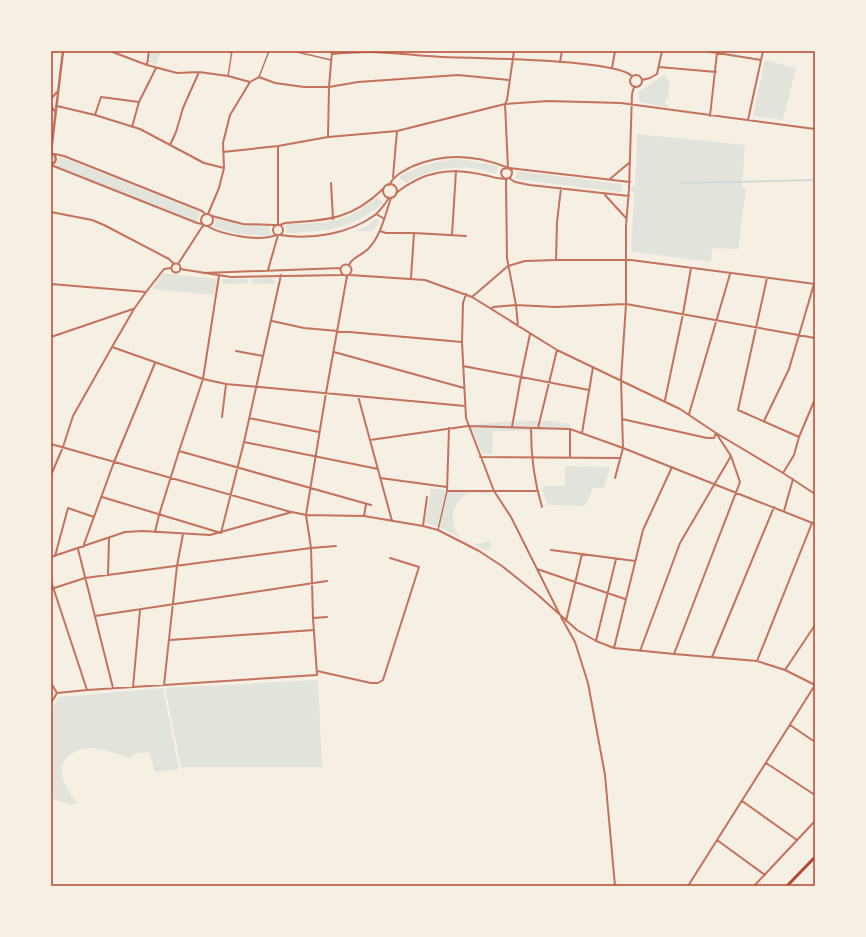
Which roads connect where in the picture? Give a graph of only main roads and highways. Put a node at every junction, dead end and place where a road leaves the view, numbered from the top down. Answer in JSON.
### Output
{"nodes":[{"id":1,"x":815,"y":856,"type":"edge"},
{"id":2,"x":787,"y":886,"type":"edge"}],
"edges":[{"from":1,"to":2,"type":"main road"}]}
